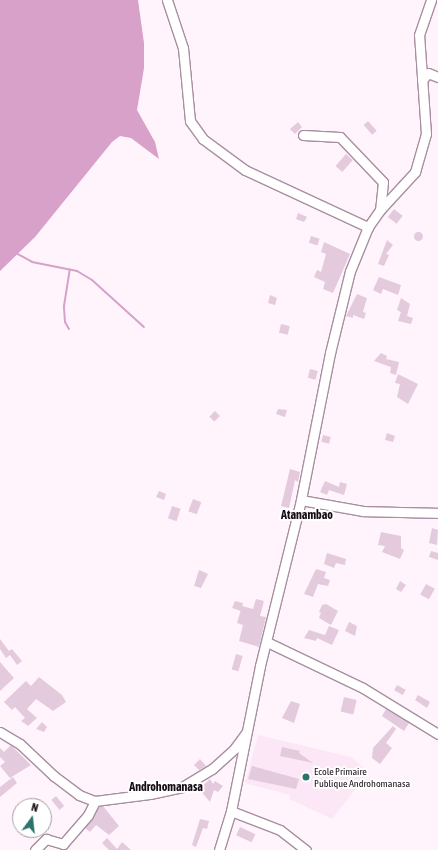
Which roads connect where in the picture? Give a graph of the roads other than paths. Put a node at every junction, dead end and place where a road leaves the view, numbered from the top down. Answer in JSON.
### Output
{"nodes":[{"id":1,"x":167,"y":0,"type":"edge"},
{"id":2,"x":431,"y":0,"type":"edge"},
{"id":3,"x":438,"y":77,"type":"edge"},
{"id":4,"x":422,"y":80,"type":"junction"},
{"id":5,"x":303,"y":135,"type":"dead end"},
{"id":6,"x":380,"y":210,"type":"junction"},
{"id":7,"x":368,"y":227,"type":"junction"},
{"id":8,"x":301,"y":500,"type":"junction"},
{"id":9,"x":438,"y":514,"type":"edge"},
{"id":10,"x":267,"y":642,"type":"junction"},
{"id":11,"x":249,"y":729,"type":"junction"},
{"id":12,"x":0,"y":732,"type":"edge"},
{"id":13,"x":438,"y":734,"type":"edge"},
{"id":14,"x":95,"y":801,"type":"junction"},
{"id":15,"x":231,"y":811,"type":"junction"},
{"id":16,"x":35,"y":850,"type":"edge"},
{"id":17,"x":219,"y":850,"type":"edge"},
{"id":18,"x":306,"y":850,"type":"edge"}],
"edges":[{"from":1,"to":7,"type":"street"},
{"from":2,"to":4,"type":"street"},
{"from":3,"to":4,"type":"street"},
{"from":4,"to":6,"type":"street"},
{"from":5,"to":6,"type":"street"},
{"from":6,"to":7,"type":"street"},
{"from":7,"to":8,"type":"street"},
{"from":8,"to":9,"type":"street"},
{"from":8,"to":10,"type":"street"},
{"from":10,"to":11,"type":"street"},
{"from":10,"to":13,"type":"street"},
{"from":11,"to":14,"type":"street"},
{"from":11,"to":15,"type":"street"},
{"from":12,"to":14,"type":"street"},
{"from":14,"to":16,"type":"street"},
{"from":15,"to":17,"type":"street"},
{"from":15,"to":18,"type":"street"}]}
